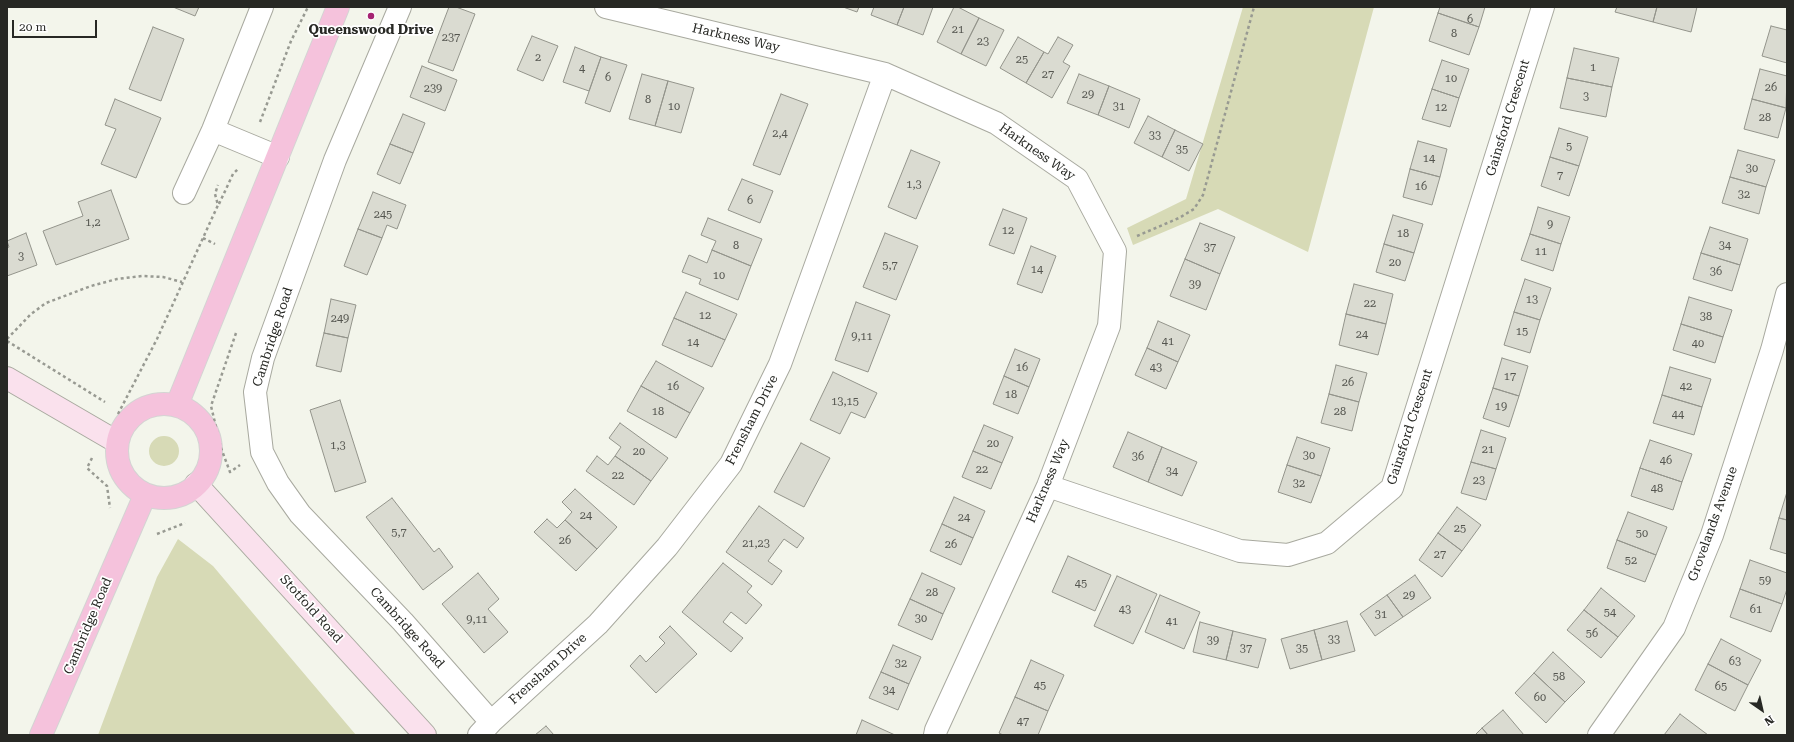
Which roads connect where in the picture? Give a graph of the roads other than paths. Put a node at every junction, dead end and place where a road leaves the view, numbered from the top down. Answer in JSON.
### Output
{"nodes":[{"id":1,"x":262,"y":7,"type":"edge"},
{"id":2,"x":338,"y":7,"type":"edge"},
{"id":3,"x":400,"y":7,"type":"edge"},
{"id":4,"x":606,"y":7,"type":"edge"},
{"id":5,"x":1543,"y":7,"type":"edge"},
{"id":6,"x":885,"y":74,"type":"junction"},
{"id":7,"x":213,"y":130,"type":"junction"},
{"id":8,"x":278,"y":157,"type":"junction"},
{"id":9,"x":184,"y":193,"type":"dead end"},
{"id":10,"x":1787,"y":294,"type":"edge"},
{"id":11,"x":7,"y":378,"type":"edge"},
{"id":12,"x":177,"y":406,"type":"junction"},
{"id":13,"x":117,"y":442,"type":"junction"},
{"id":14,"x":196,"y":484,"type":"junction"},
{"id":15,"x":1048,"y":486,"type":"junction"},
{"id":16,"x":145,"y":495,"type":"junction"},
{"id":17,"x":485,"y":728,"type":"edge"},
{"id":18,"x":41,"y":735,"type":"edge"},
{"id":19,"x":425,"y":735,"type":"edge"},
{"id":20,"x":936,"y":735,"type":"edge"},
{"id":21,"x":1599,"y":735,"type":"edge"}],
"edges":[{"from":1,"to":7,"type":"street"},
{"from":2,"to":8,"type":"main road"},
{"from":3,"to":17,"type":"street","name":"Cambridge Road"},
{"from":4,"to":6,"type":"street","name":"Harkness Way"},
{"from":5,"to":15,"type":"street","name":"Gainsford Crescent"},
{"from":6,"to":15,"type":"street","name":"Harkness Way"},
{"from":6,"to":17,"type":"street","name":"Frensham Drive"},
{"from":7,"to":8,"type":"street"},
{"from":7,"to":9,"type":"street"},
{"from":8,"to":12,"type":"main road"},
{"from":10,"to":21,"type":"street","name":"Grovelands Avenue"},
{"from":11,"to":13,"type":"street"},
{"from":12,"to":13,"type":"main road"},
{"from":12,"to":14,"type":"main road"},
{"from":13,"to":16,"type":"main road"},
{"from":14,"to":16,"type":"main road"},
{"from":14,"to":19,"type":"street","name":"Stotfold Road"},
{"from":15,"to":20,"type":"street","name":"Harkness Way"},
{"from":16,"to":18,"type":"main road","name":"Cambridge Road"}]}
